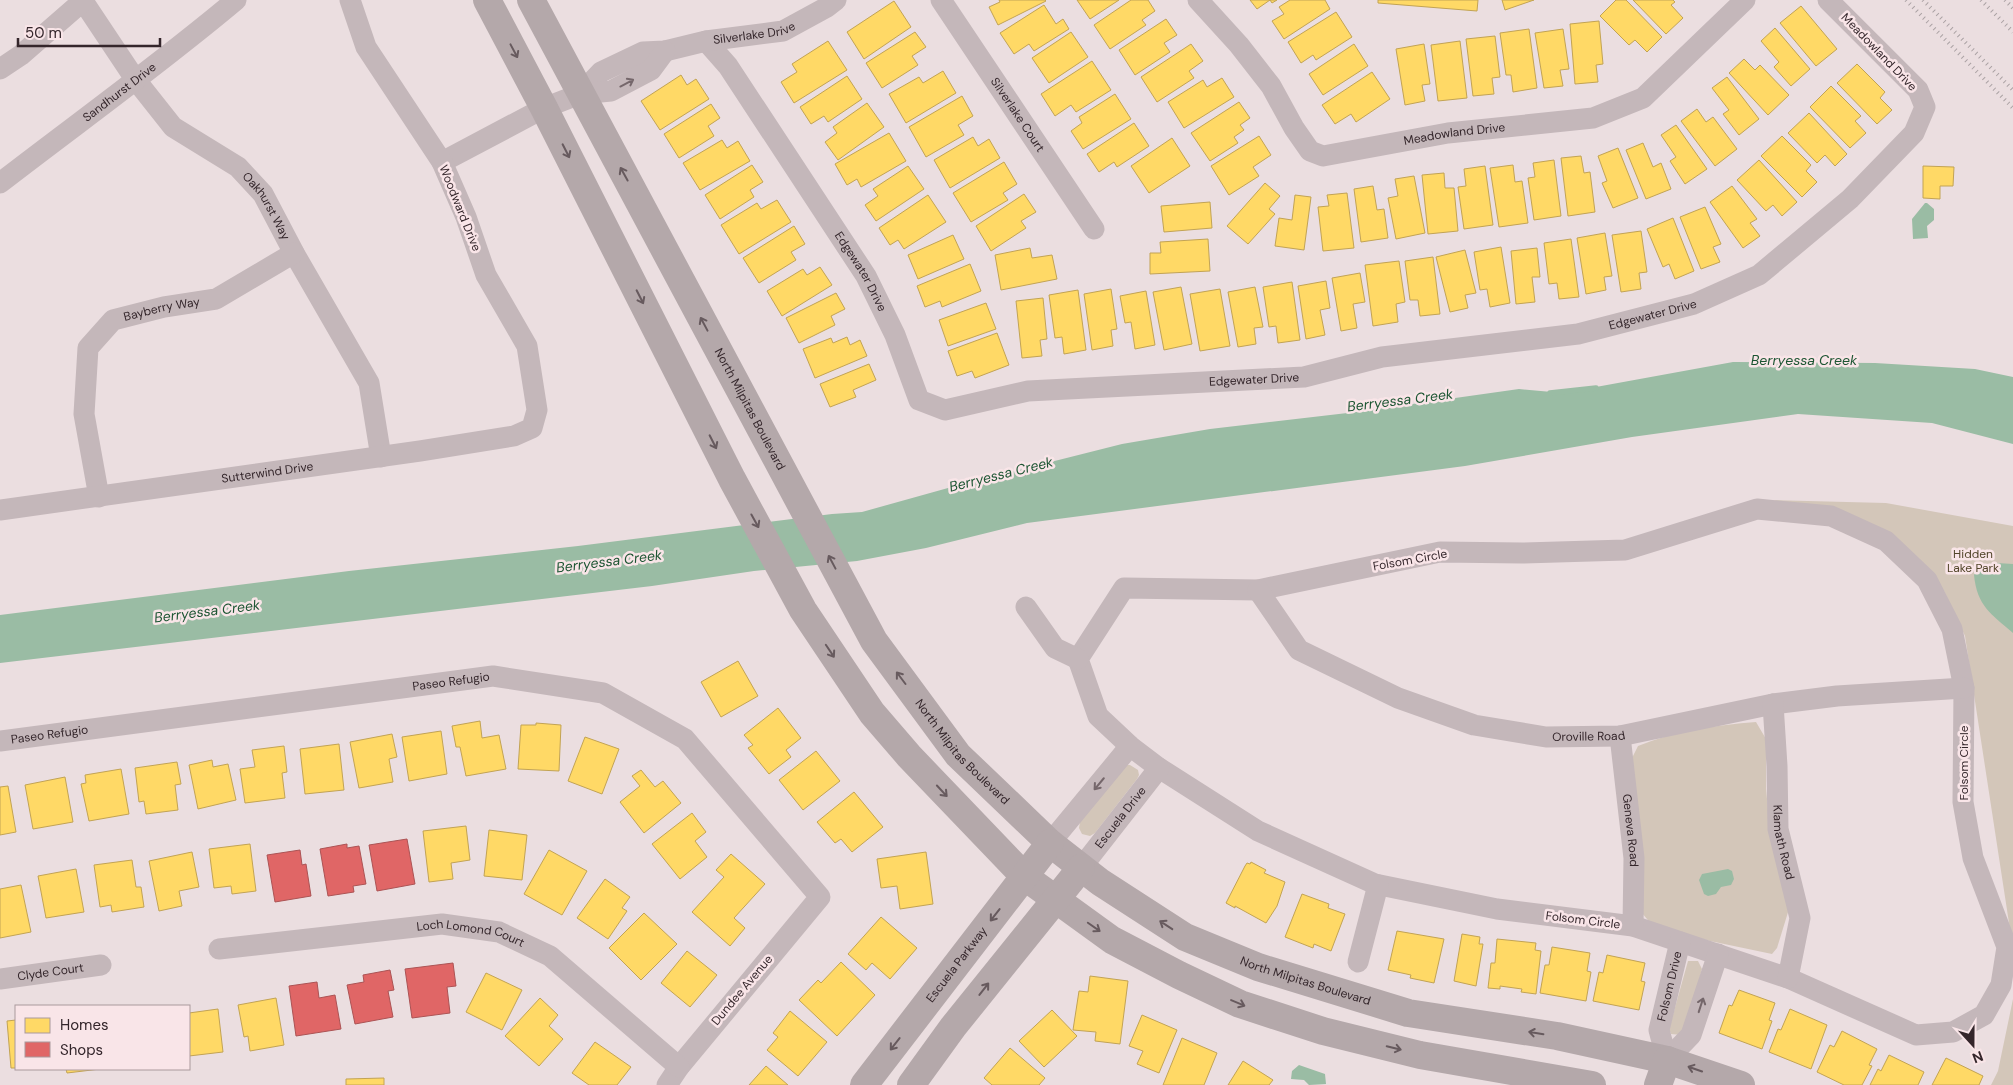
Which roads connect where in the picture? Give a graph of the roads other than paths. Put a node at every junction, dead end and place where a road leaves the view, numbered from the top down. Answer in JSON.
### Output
{"nodes":[{"id":1,"x":84,"y":0,"type":"edge"},
{"id":2,"x":236,"y":0,"type":"edge"},
{"id":3,"x":350,"y":0,"type":"edge"},
{"id":4,"x":487,"y":0,"type":"edge"},
{"id":5,"x":531,"y":0,"type":"edge"},
{"id":6,"x":836,"y":0,"type":"edge"},
{"id":7,"x":941,"y":0,"type":"edge"},
{"id":8,"x":1198,"y":0,"type":"edge"},
{"id":9,"x":1746,"y":0,"type":"edge"},
{"id":10,"x":1828,"y":0,"type":"edge"},
{"id":11,"x":706,"y":41,"type":"junction"},
{"id":12,"x":0,"y":69,"type":"edge"},
{"id":13,"x":134,"y":79,"type":"junction"},
{"id":14,"x":580,"y":94,"type":"junction"},
{"id":15,"x":1926,"y":107,"type":"joint"},
{"id":16,"x":544,"y":108,"type":"junction"},
{"id":17,"x":442,"y":162,"type":"junction"},
{"id":18,"x":0,"y":182,"type":"edge"},
{"id":19,"x":1094,"y":229,"type":"dead end"},
{"id":20,"x":294,"y":253,"type":"junction"},
{"id":21,"x":532,"y":428,"type":"joint"},
{"id":22,"x":381,"y":457,"type":"junction"},
{"id":23,"x":99,"y":497,"type":"junction"},
{"id":24,"x":0,"y":510,"type":"edge"},
{"id":25,"x":1258,"y":590,"type":"junction"},
{"id":26,"x":1026,"y":607,"type":"dead end"},
{"id":27,"x":1078,"y":658,"type":"junction"},
{"id":28,"x":1964,"y":688,"type":"junction"},
{"id":29,"x":1773,"y":704,"type":"junction"},
{"id":30,"x":1620,"y":736,"type":"junction"},
{"id":31,"x":0,"y":741,"type":"edge"},
{"id":32,"x":1130,"y":746,"type":"junction"},
{"id":33,"x":1160,"y":768,"type":"junction"},
{"id":34,"x":1050,"y":843,"type":"junction"},
{"id":35,"x":1081,"y":868,"type":"junction"},
{"id":36,"x":1025,"y":876,"type":"junction"},
{"id":37,"x":1378,"y":885,"type":"junction"},
{"id":38,"x":820,"y":897,"type":"joint"},
{"id":39,"x":1054,"y":899,"type":"junction"},
{"id":40,"x":1632,"y":926,"type":"junction"},
{"id":41,"x":1680,"y":942,"type":"junction"},
{"id":42,"x":219,"y":949,"type":"dead end"},
{"id":43,"x":1718,"y":954,"type":"junction"},
{"id":44,"x":1358,"y":962,"type":"dead end"},
{"id":45,"x":101,"y":965,"type":"dead end"},
{"id":46,"x":1788,"y":978,"type":"junction"},
{"id":47,"x":0,"y":979,"type":"edge"},
{"id":48,"x":679,"y":1067,"type":"junction"},
{"id":49,"x":1662,"y":1073,"type":"edge"},
{"id":50,"x":667,"y":1085,"type":"edge"},
{"id":51,"x":864,"y":1085,"type":"edge"},
{"id":52,"x":910,"y":1085,"type":"edge"},
{"id":53,"x":1592,"y":1085,"type":"edge"},
{"id":54,"x":1741,"y":1085,"type":"edge"}],
"edges":[{"from":1,"to":12,"type":"street"},
{"from":1,"to":13,"type":"street","name":"Oakhurst Way"},
{"from":2,"to":13,"type":"street","name":"Sandhurst Drive"},
{"from":3,"to":17,"type":"street","name":"Woodward Drive"},
{"from":4,"to":16,"type":"main road","one_way":true},
{"from":5,"to":14,"type":"main road","name":"North Milpitas Boulevard"},
{"from":6,"to":11,"type":"street","name":"Silverlake Drive"},
{"from":7,"to":19,"type":"street","name":"Silverlake Court"},
{"from":8,"to":9,"type":"street","name":"Meadowland Drive"},
{"from":10,"to":15,"type":"street","name":"Meadowland Drive"},
{"from":11,"to":14,"type":"street","name":"Silverlake Drive"},
{"from":11,"to":15,"type":"street","name":"Edgewater Drive"},
{"from":13,"to":18,"type":"street","name":"Sandhurst Drive"},
{"from":13,"to":20,"type":"street","name":"Oakhurst Way"},
{"from":14,"to":16,"type":"street","name":"Silverlake Drive"},
{"from":34,"to":14,"type":"main road","name":"North Milpitas Boulevard","one_way":true},
{"from":16,"to":17,"type":"street","name":"Silverlake Drive"},
{"from":16,"to":36,"type":"main road","one_way":true},
{"from":17,"to":21,"type":"street","name":"Woodward Drive"},
{"from":20,"to":22,"type":"street","name":"Oakhurst Way"},
{"from":20,"to":23,"type":"street","name":"Bayberry Way"},
{"from":21,"to":22,"type":"street","name":"Sutterwind Drive"},
{"from":22,"to":23,"type":"street","name":"Sutterwind Drive"},
{"from":23,"to":24,"type":"street","name":"Sutterwind Drive"},
{"from":25,"to":27,"type":"street","name":"Folsom Circle"},
{"from":25,"to":28,"type":"street","name":"Folsom Circle"},
{"from":25,"to":30,"type":"street","name":"Oroville Road"},
{"from":26,"to":27,"type":"street"},
{"from":27,"to":32,"type":"street","name":"Folsom Circle"},
{"from":28,"to":29,"type":"street","name":"Oroville Road"},
{"from":28,"to":46,"type":"street","name":"Folsom Circle"},
{"from":29,"to":30,"type":"street","name":"Oroville Road"},
{"from":29,"to":46,"type":"street","name":"Klamath Road"},
{"from":30,"to":40,"type":"street","name":"Geneva Road"},
{"from":31,"to":38,"type":"street","name":"Paseo Refugio"},
{"from":32,"to":33,"type":"street","name":"Folsom Circle"},
{"from":32,"to":34,"type":"street","one_way":true},
{"from":33,"to":35,"type":"street","name":"Escuela Drive"},
{"from":33,"to":37,"type":"street","name":"Folsom Circle"},
{"from":34,"to":35,"type":"main road","name":"North Milpitas Boulevard"},
{"from":34,"to":36,"type":"main road","name":"Escuela Parkway"},
{"from":35,"to":39,"type":"main road"},
{"from":49,"to":35,"type":"main road","name":"North Milpitas Boulevard","one_way":true},
{"from":36,"to":39,"type":"main road"},
{"from":36,"to":51,"type":"main road","name":"Escuela Parkway","one_way":true},
{"from":37,"to":40,"type":"street","name":"Folsom Circle"},
{"from":37,"to":44,"type":"street"},
{"from":38,"to":48,"type":"street","name":"Dundee Avenue"},
{"from":52,"to":39,"type":"main road","one_way":true},
{"from":39,"to":53,"type":"main road","one_way":true},
{"from":40,"to":41,"type":"street","name":"Folsom Circle"},
{"from":41,"to":43,"type":"street","name":"Folsom Circle"},
{"from":41,"to":49,"type":"street","name":"Folsom Drive"},
{"from":42,"to":48,"type":"street","name":"Loch Lomond Court"},
{"from":43,"to":46,"type":"street","name":"Folsom Circle"},
{"from":49,"to":43,"type":"street","one_way":true},
{"from":45,"to":47,"type":"street","name":"Clyde Court"},
{"from":48,"to":50,"type":"street","name":"Dundee Avenue"},
{"from":54,"to":49,"type":"main road","name":"North Milpitas Boulevard","one_way":true}]}
